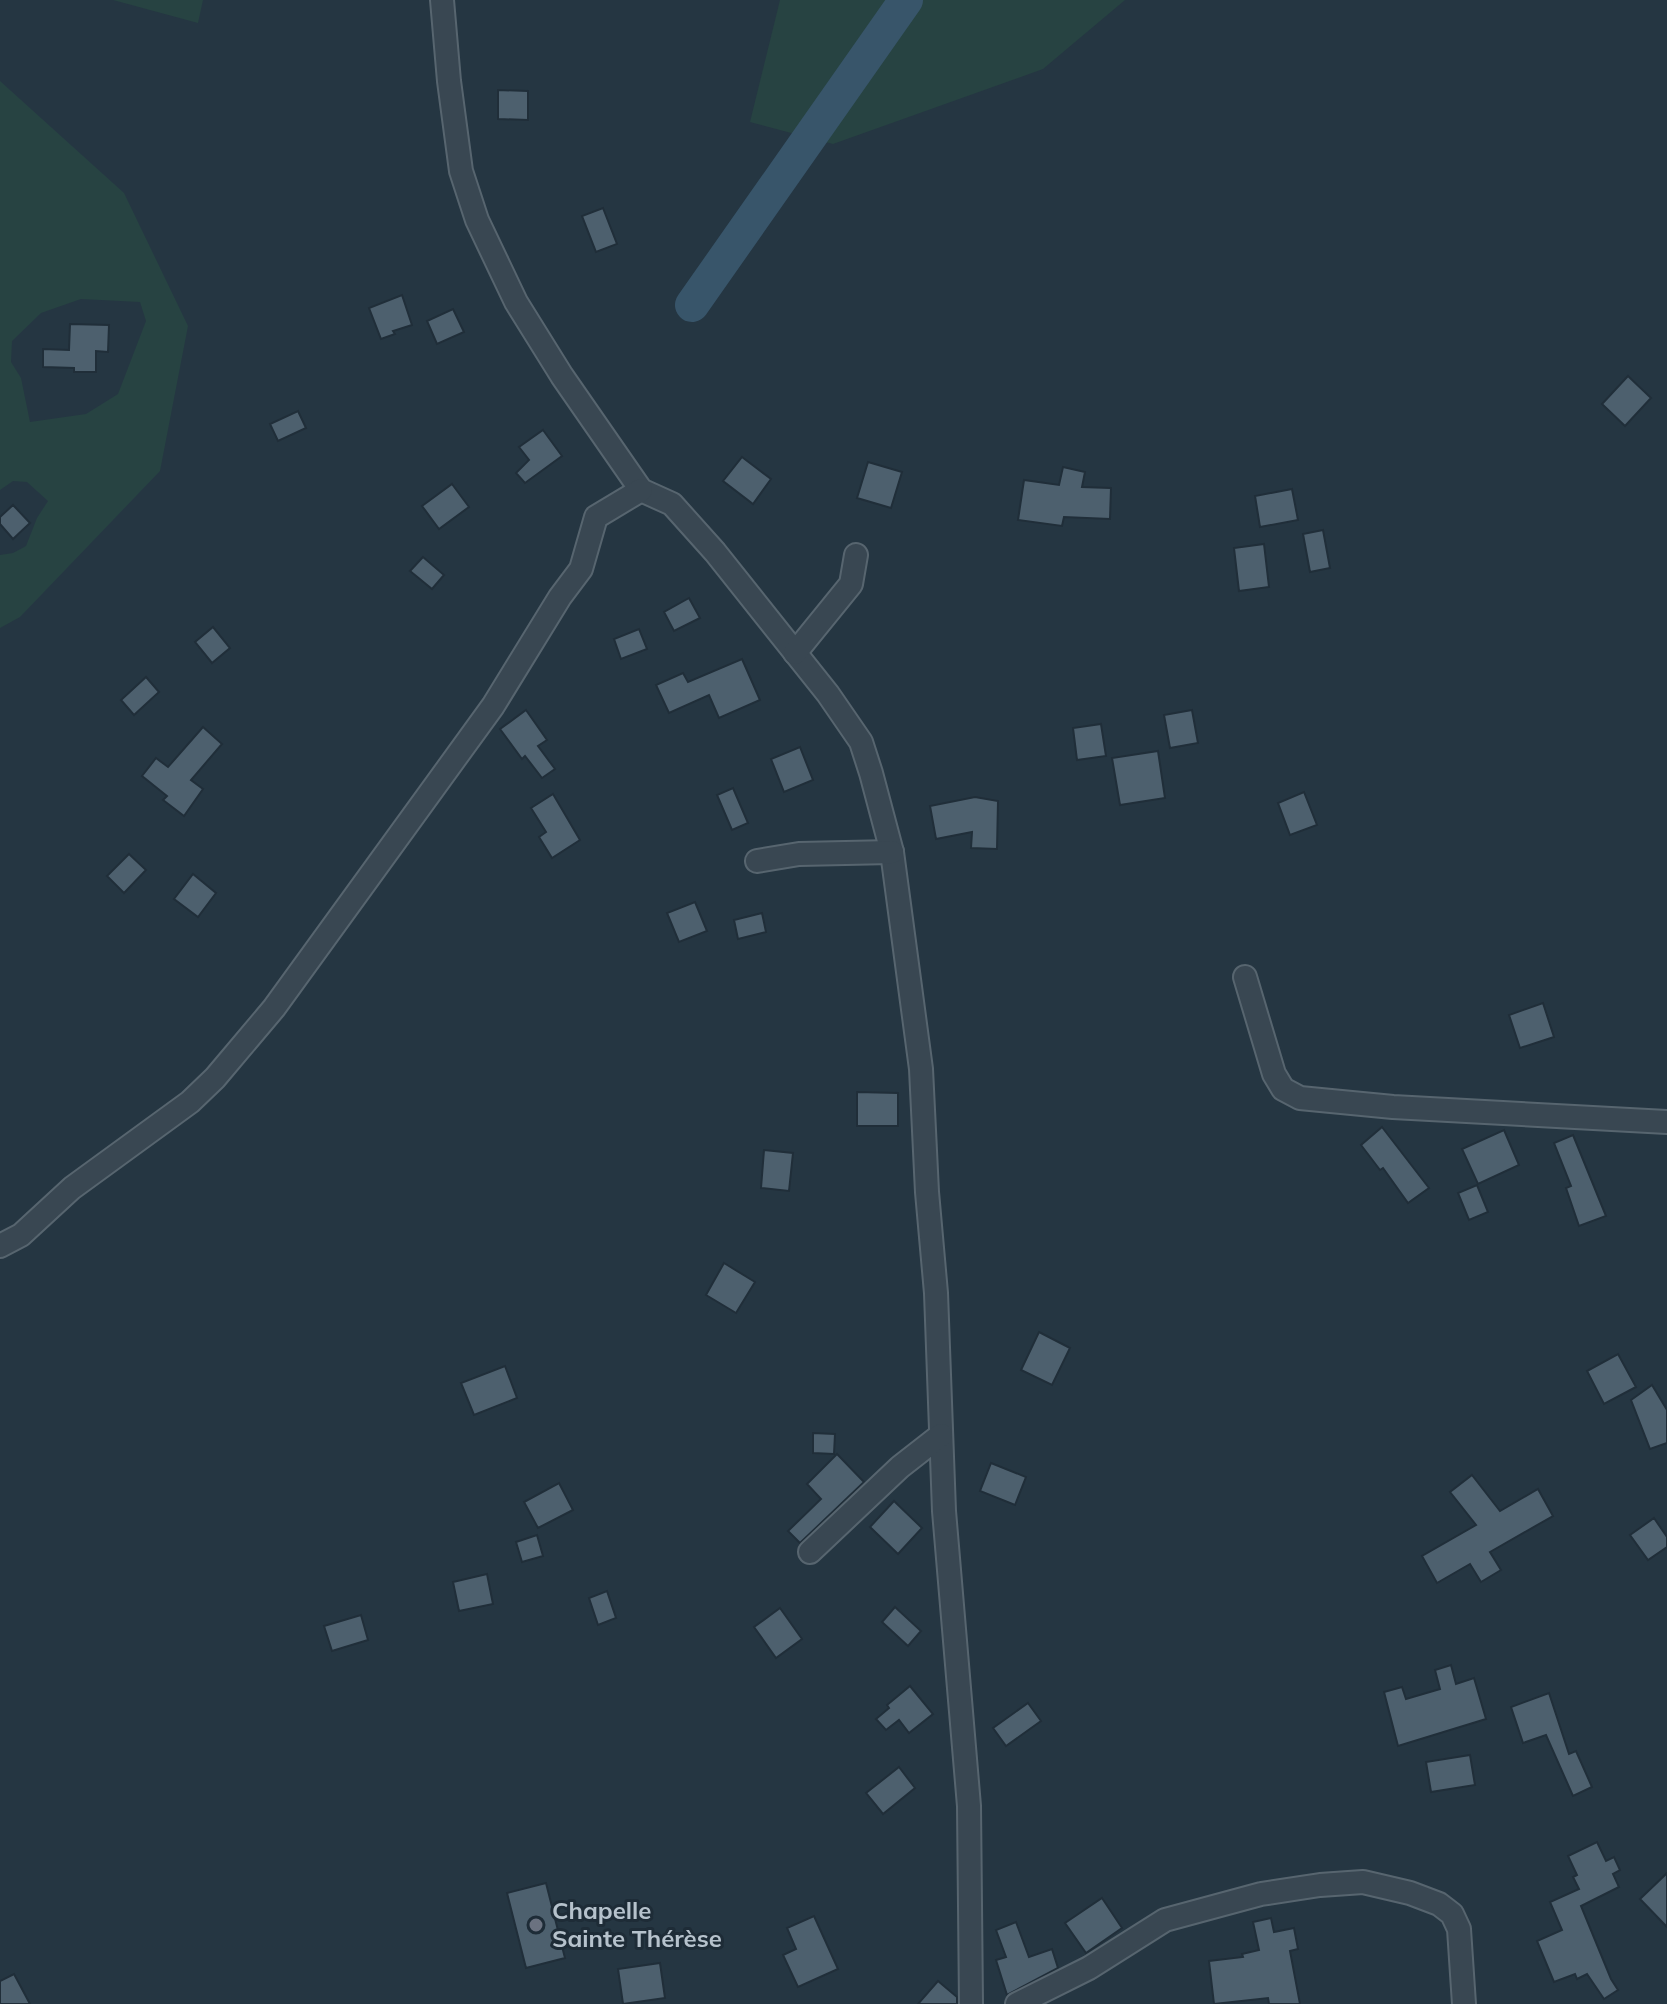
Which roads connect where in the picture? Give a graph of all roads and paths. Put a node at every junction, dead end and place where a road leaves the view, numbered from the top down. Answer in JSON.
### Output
{"nodes":[{"id":1,"x":442,"y":0,"type":"edge"},
{"id":2,"x":641,"y":490,"type":"junction"},
{"id":3,"x":856,"y":555,"type":"dead end"},
{"id":4,"x":795,"y":653,"type":"junction"},
{"id":5,"x":892,"y":852,"type":"junction"},
{"id":6,"x":757,"y":861,"type":"dead end"},
{"id":7,"x":1245,"y":977,"type":"dead end"},
{"id":8,"x":1667,"y":1122,"type":"edge"},
{"id":9,"x":0,"y":1246,"type":"edge"},
{"id":10,"x":941,"y":1435,"type":"junction"},
{"id":11,"x":810,"y":1552,"type":"dead end"},
{"id":12,"x":971,"y":2004,"type":"edge"},
{"id":13,"x":1017,"y":2004,"type":"edge"},
{"id":14,"x":1464,"y":2004,"type":"edge"}],
"edges":[{"from":1,"to":2,"type":"street"},
{"from":2,"to":4,"type":"street"},
{"from":2,"to":9,"type":"street"},
{"from":3,"to":4,"type":"street"},
{"from":4,"to":5,"type":"street"},
{"from":5,"to":6,"type":"street"},
{"from":5,"to":10,"type":"street"},
{"from":7,"to":8,"type":"street"},
{"from":10,"to":11,"type":"street"},
{"from":10,"to":12,"type":"street"},
{"from":13,"to":14,"type":"street"}]}
